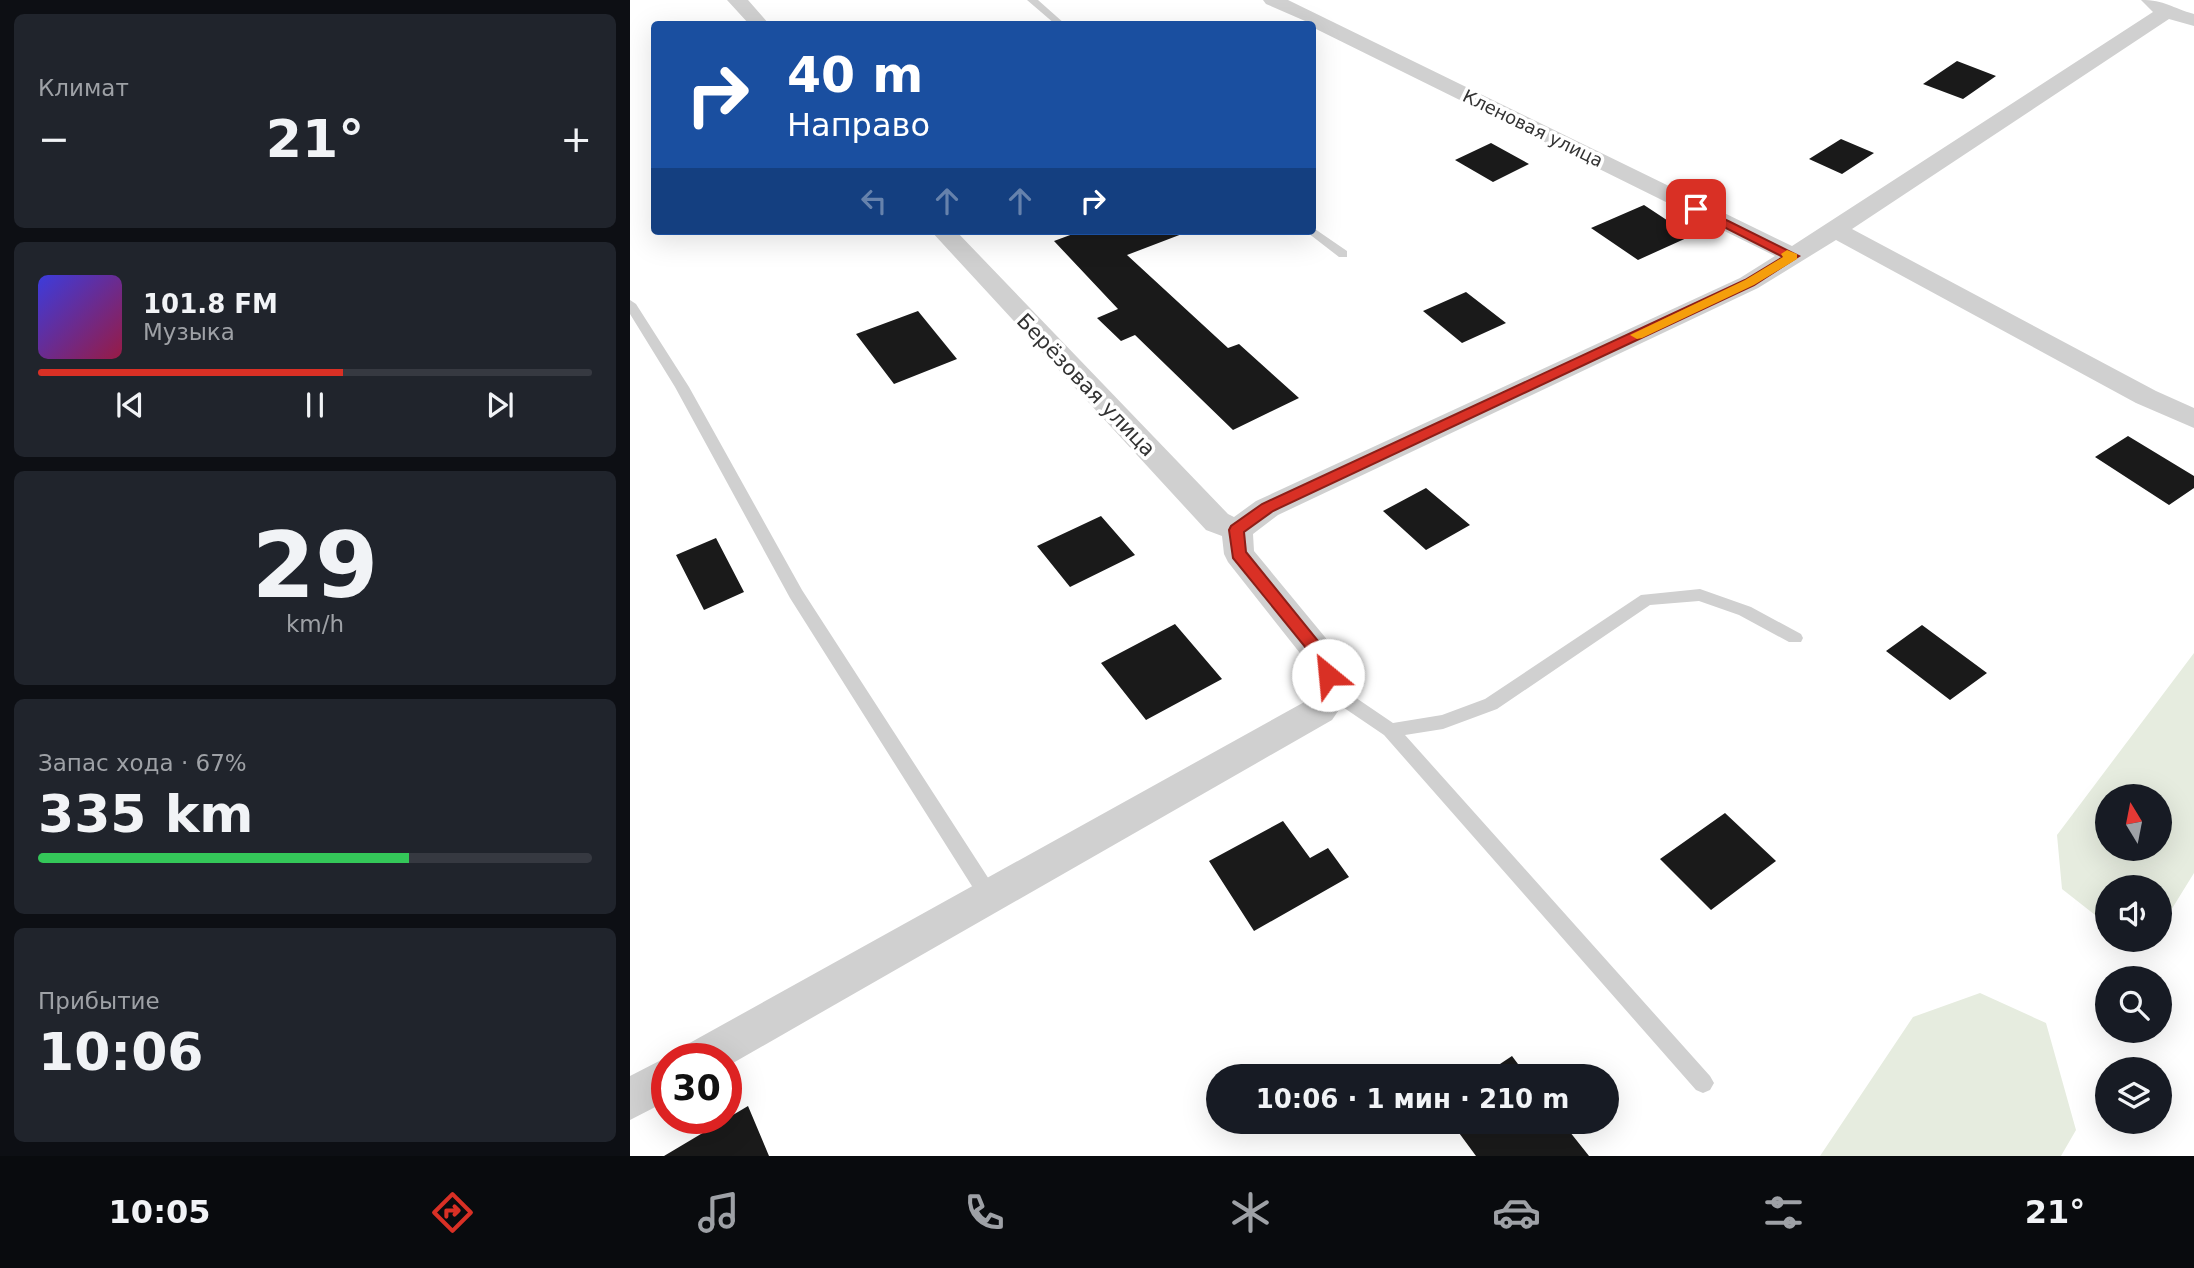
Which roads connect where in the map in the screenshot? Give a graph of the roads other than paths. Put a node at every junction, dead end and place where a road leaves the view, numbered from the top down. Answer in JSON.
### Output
{"nodes":[{"id":1,"x":737,"y":0,"type":"edge"},
{"id":2,"x":1032,"y":0,"type":"edge"},
{"id":3,"x":1273,"y":0,"type":"edge"},
{"id":4,"x":2159,"y":6,"type":"edge"},
{"id":5,"x":2194,"y":20,"type":"edge"},
{"id":6,"x":757,"y":21,"type":"edge"},
{"id":7,"x":1056,"y":21,"type":"edge"},
{"id":8,"x":1316,"y":21,"type":"edge"},
{"id":9,"x":1316,"y":21,"type":"edge"},
{"id":10,"x":1835,"y":230,"type":"junction"},
{"id":11,"x":1316,"y":233,"type":"edge"},
{"id":12,"x":947,"y":235,"type":"edge"},
{"id":13,"x":1343,"y":254,"type":"dead end"},
{"id":14,"x":1793,"y":256,"type":"junction"},
{"id":15,"x":630,"y":304,"type":"edge"},
{"id":16,"x":2194,"y":419,"type":"edge"},
{"id":17,"x":1237,"y":530,"type":"junction"},
{"id":18,"x":1795,"y":638,"type":"dead end"},
{"id":19,"x":1334,"y":692,"type":"junction"},
{"id":20,"x":1390,"y":730,"type":"junction"},
{"id":21,"x":989,"y":896,"type":"junction"},
{"id":22,"x":729,"y":1043,"type":"edge"},
{"id":23,"x":1703,"y":1083,"type":"dead end"},
{"id":24,"x":651,"y":1087,"type":"edge"},
{"id":25,"x":630,"y":1099,"type":"edge"}],
"edges":[{"from":1,"to":6,"type":"street"},
{"from":2,"to":7,"type":"lane"},
{"from":3,"to":9,"type":"street","name":"Кленовая улица"},
{"from":4,"to":5,"type":"street"},
{"from":4,"to":10,"type":"street"},
{"from":8,"to":14,"type":"street","name":"Кленовая улица"},
{"from":10,"to":14,"type":"street"},
{"from":10,"to":16,"type":"street"},
{"from":11,"to":13,"type":"lane"},
{"from":12,"to":17,"type":"street","name":"Берёзовая улица"},
{"from":14,"to":17,"type":"street"},
{"from":15,"to":21,"type":"lane"},
{"from":17,"to":19,"type":"street"},
{"from":18,"to":20,"type":"lane"},
{"from":19,"to":20,"type":"lane"},
{"from":19,"to":21,"type":"street"},
{"from":20,"to":23,"type":"lane"},
{"from":21,"to":22,"type":"street"},
{"from":24,"to":25,"type":"street"}]}
